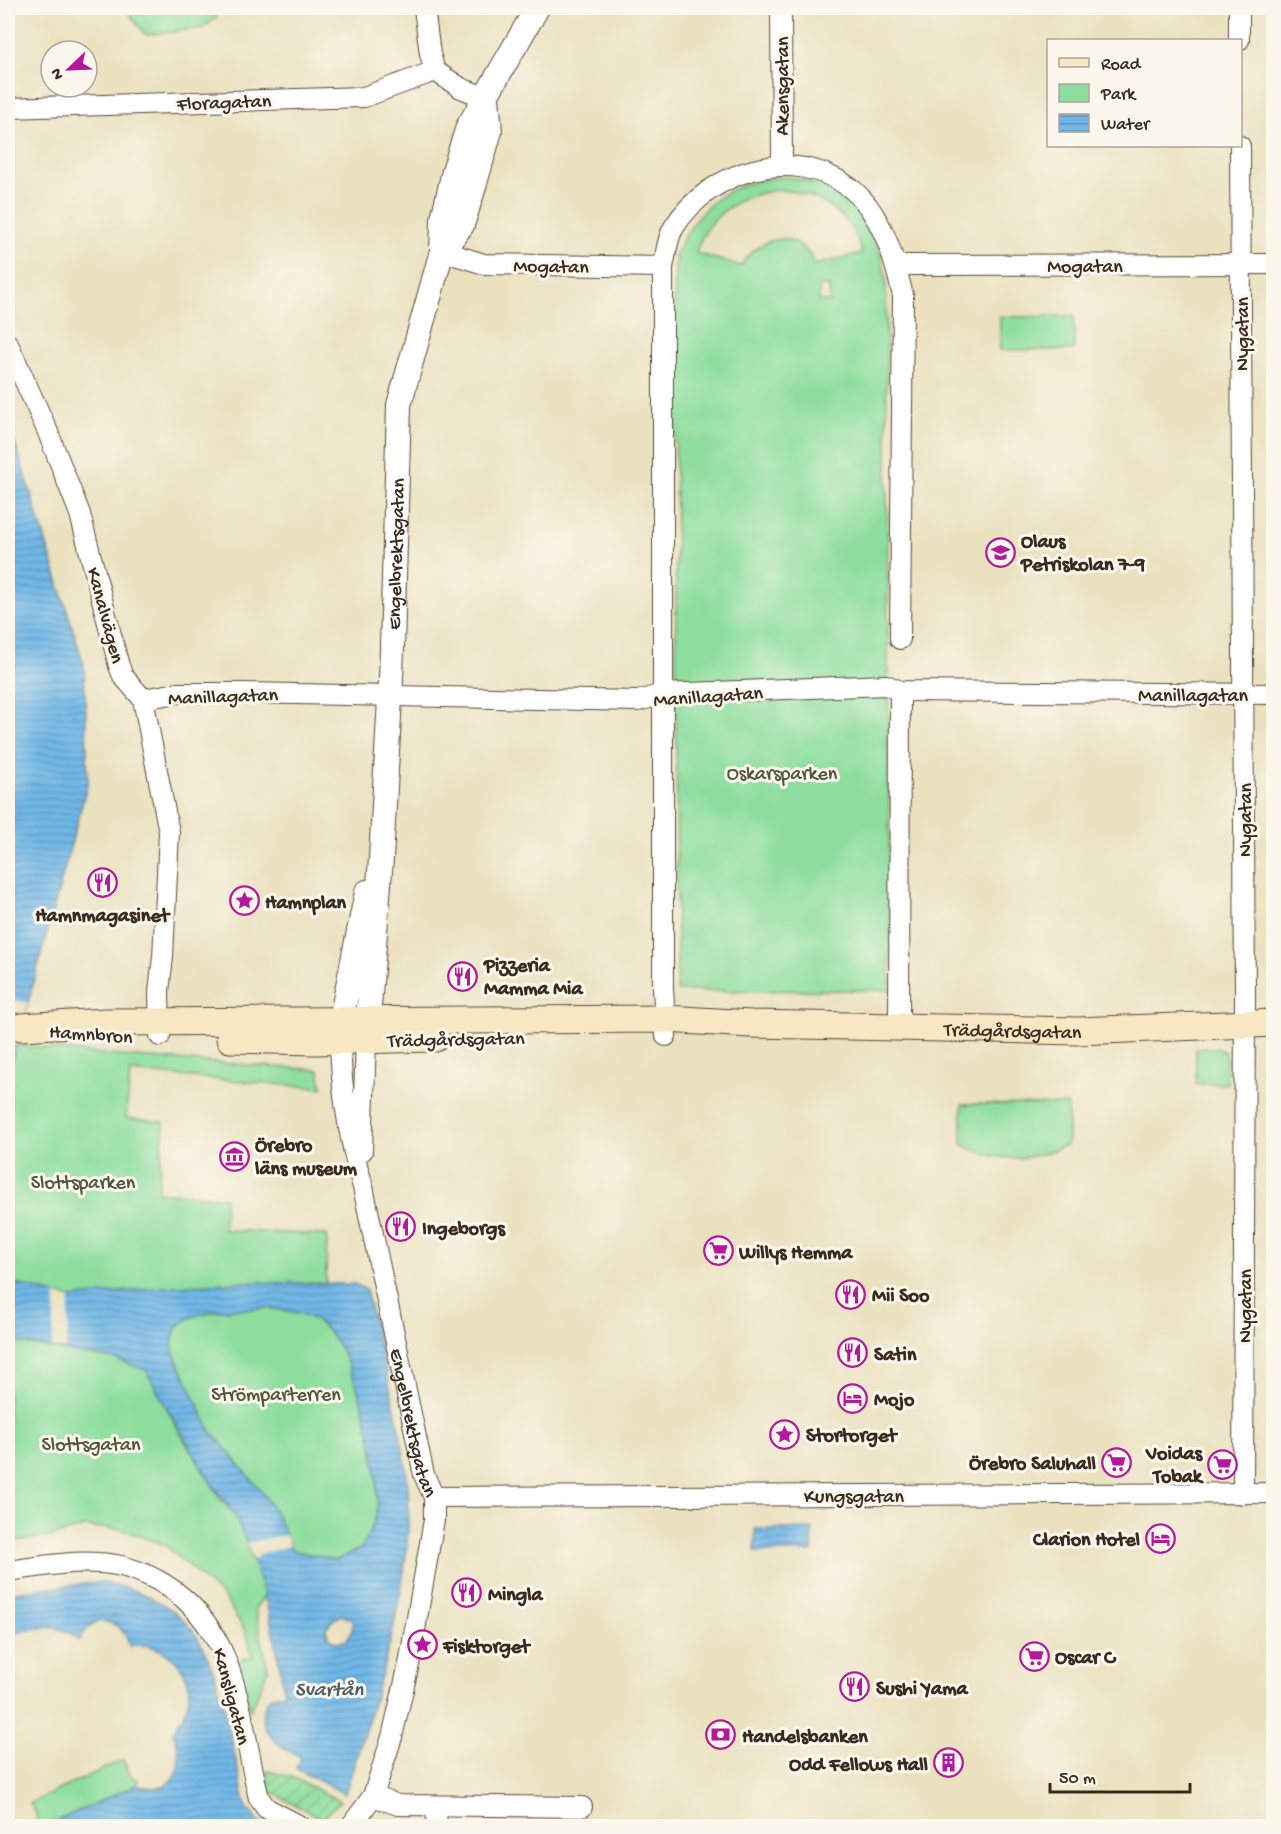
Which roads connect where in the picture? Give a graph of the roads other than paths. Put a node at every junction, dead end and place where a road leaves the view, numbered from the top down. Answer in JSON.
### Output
{"nodes":[{"id":1,"x":424,"y":8,"type":"edge"},
{"id":2,"x":537,"y":8,"type":"edge"},
{"id":3,"x":781,"y":8,"type":"edge"},
{"id":4,"x":1239,"y":8,"type":"edge"},
{"id":5,"x":1239,"y":39,"type":"edge"},
{"id":6,"x":435,"y":71,"type":"junction"},
{"id":7,"x":487,"y":98,"type":"junction"},
{"id":8,"x":8,"y":108,"type":"edge"},
{"id":9,"x":1240,"y":147,"type":"edge"},
{"id":10,"x":782,"y":164,"type":"junction"},
{"id":11,"x":442,"y":251,"type":"junction"},
{"id":12,"x":1240,"y":264,"type":"junction"},
{"id":13,"x":1274,"y":264,"type":"edge"},
{"id":14,"x":896,"y":265,"type":"junction"},
{"id":15,"x":663,"y":267,"type":"junction"},
{"id":16,"x":8,"y":344,"type":"edge"},
{"id":17,"x":900,"y":639,"type":"dead end"},
{"id":18,"x":900,"y":692,"type":"junction"},
{"id":19,"x":389,"y":694,"type":"junction"},
{"id":20,"x":663,"y":694,"type":"junction"},
{"id":21,"x":1274,"y":694,"type":"edge"},
{"id":22,"x":1243,"y":695,"type":"junction"},
{"id":23,"x":143,"y":699,"type":"junction"},
{"id":24,"x":1245,"y":1023,"type":"junction"},
{"id":25,"x":1274,"y":1023,"type":"edge"},
{"id":26,"x":14,"y":1027,"type":"edge"},
{"id":27,"x":665,"y":1028,"type":"junction"},
{"id":28,"x":900,"y":1028,"type":"junction"},
{"id":29,"x":160,"y":1029,"type":"junction"},
{"id":30,"x":354,"y":1030,"type":"junction"},
{"id":31,"x":1274,"y":1493,"type":"edge"},
{"id":32,"x":1243,"y":1494,"type":"junction"},
{"id":33,"x":434,"y":1497,"type":"junction"},
{"id":34,"x":8,"y":1571,"type":"edge"},
{"id":35,"x":373,"y":1796,"type":"junction"},
{"id":36,"x":436,"y":1807,"type":"junction"},
{"id":37,"x":582,"y":1807,"type":"dead end"},
{"id":38,"x":300,"y":1827,"type":"edge"},
{"id":39,"x":351,"y":1827,"type":"edge"},
{"id":40,"x":437,"y":1827,"type":"edge"}],
"edges":[{"from":1,"to":6,"type":"street"},
{"from":2,"to":7,"type":"street","name":"Engelbrektsgatan"},
{"from":3,"to":10,"type":"street","name":"Akensgatan"},
{"from":4,"to":5,"type":"street"},
{"from":6,"to":7,"type":"street"},
{"from":6,"to":8,"type":"street","name":"Floragatan"},
{"from":7,"to":11,"type":"street","name":"Engelbrektsgatan"},
{"from":9,"to":12,"type":"street","name":"Nygatan"},
{"from":10,"to":14,"type":"street"},
{"from":10,"to":15,"type":"street"},
{"from":11,"to":15,"type":"street","name":"Mogatan"},
{"from":11,"to":19,"type":"street","name":"Engelbrektsgatan"},
{"from":12,"to":13,"type":"street","name":"Mogatan"},
{"from":12,"to":14,"type":"street","name":"Mogatan"},
{"from":12,"to":22,"type":"street","name":"Nygatan"},
{"from":14,"to":17,"type":"street"},
{"from":15,"to":20,"type":"street"},
{"from":16,"to":23,"type":"street","name":"Kanalvägen"},
{"from":18,"to":20,"type":"street","name":"Manillagatan"},
{"from":18,"to":22,"type":"street","name":"Manillagatan"},
{"from":18,"to":28,"type":"street"},
{"from":19,"to":20,"type":"street","name":"Manillagatan"},
{"from":19,"to":23,"type":"street","name":"Manillagatan"},
{"from":19,"to":30,"type":"street","name":"Engelbrektsgatan"},
{"from":20,"to":27,"type":"street"},
{"from":21,"to":22,"type":"street","name":"Manillagatan"},
{"from":22,"to":24,"type":"street","name":"Nygatan"},
{"from":23,"to":29,"type":"street","name":"Kanalvägen"},
{"from":24,"to":25,"type":"main road","name":"Trädgårdsgatan"},
{"from":24,"to":28,"type":"main road","name":"Trädgårdsgatan"},
{"from":24,"to":32,"type":"street","name":"Nygatan"},
{"from":26,"to":29,"type":"main road","name":"Hamnbron"},
{"from":27,"to":28,"type":"main road","name":"Trädgårdsgatan"},
{"from":27,"to":30,"type":"main road","name":"Trädgårdsgatan"},
{"from":29,"to":30,"type":"main road","name":"Trädgårdsgatan"},
{"from":30,"to":33,"type":"street","name":"Engelbrektsgatan"},
{"from":31,"to":32,"type":"street","name":"Kungsgatan"},
{"from":32,"to":33,"type":"street","name":"Kungsgatan"},
{"from":33,"to":35,"type":"street","name":"Engelbrektsgatan"},
{"from":34,"to":38,"type":"street","name":"Kansligatan"},
{"from":35,"to":36,"type":"street"},
{"from":35,"to":39,"type":"street","name":"Engelbrektsgatan"},
{"from":36,"to":37,"type":"street"},
{"from":36,"to":40,"type":"street"}]}
